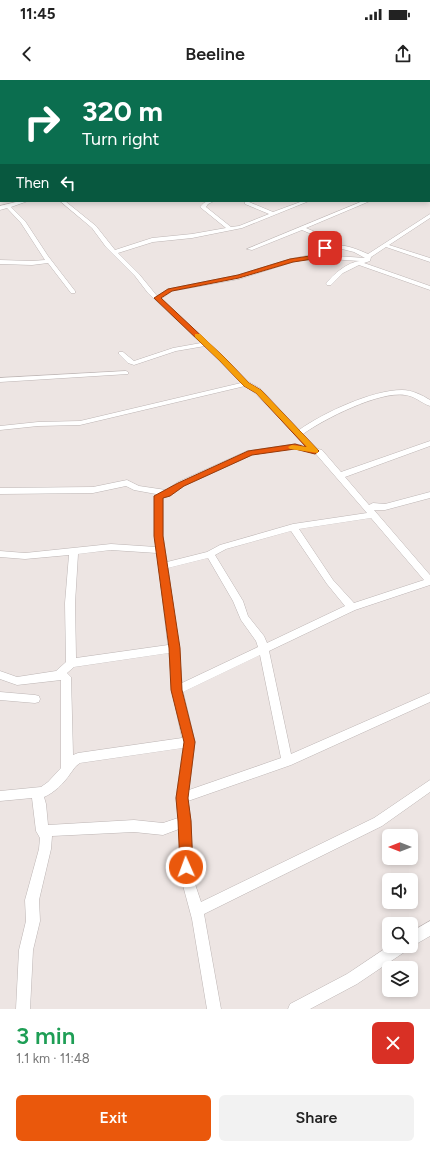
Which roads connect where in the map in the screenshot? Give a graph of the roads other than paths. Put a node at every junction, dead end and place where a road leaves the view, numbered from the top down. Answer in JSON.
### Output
{"nodes":[{"id":1,"x":22,"y":202,"type":"edge"},
{"id":2,"x":63,"y":202,"type":"edge"},
{"id":3,"x":209,"y":202,"type":"edge"},
{"id":4,"x":247,"y":202,"type":"dead end"},
{"id":5,"x":304,"y":202,"type":"edge"},
{"id":6,"x":366,"y":202,"type":"edge"},
{"id":7,"x":8,"y":206,"type":"junction"},
{"id":8,"x":0,"y":208,"type":"edge"},
{"id":9,"x":272,"y":214,"type":"junction"},
{"id":10,"x":430,"y":216,"type":"edge"},
{"id":11,"x":427,"y":221,"type":"edge"},
{"id":12,"x":302,"y":228,"type":"junction"},
{"id":13,"x":230,"y":229,"type":"junction"},
{"id":14,"x":325,"y":238,"type":"dead end"},
{"id":15,"x":385,"y":245,"type":"junction"},
{"id":16,"x":250,"y":249,"type":"dead end"},
{"id":17,"x":114,"y":252,"type":"junction"},
{"id":18,"x":318,"y":257,"type":"junction"},
{"id":19,"x":368,"y":258,"type":"junction"},
{"id":20,"x":430,"y":260,"type":"edge"},
{"id":21,"x":49,"y":261,"type":"junction"},
{"id":22,"x":0,"y":262,"type":"edge"},
{"id":23,"x":357,"y":263,"type":"junction"},
{"id":24,"x":329,"y":284,"type":"dead end"},
{"id":25,"x":430,"y":288,"type":"edge"},
{"id":26,"x":73,"y":292,"type":"dead end"},
{"id":27,"x":158,"y":298,"type":"junction"},
{"id":28,"x":206,"y":344,"type":"junction"},
{"id":29,"x":121,"y":353,"type":"dead end"},
{"id":30,"x":126,"y":373,"type":"dead end"},
{"id":31,"x":0,"y":380,"type":"edge"},
{"id":32,"x":246,"y":384,"type":"junction"},
{"id":33,"x":430,"y":404,"type":"edge"},
{"id":34,"x":0,"y":428,"type":"edge"},
{"id":35,"x":299,"y":433,"type":"junction"},
{"id":36,"x":430,"y":442,"type":"edge"},
{"id":37,"x":315,"y":451,"type":"junction"},
{"id":38,"x":338,"y":476,"type":"junction"},
{"id":39,"x":0,"y":491,"type":"edge"},
{"id":40,"x":167,"y":494,"type":"junction"},
{"id":41,"x":430,"y":495,"type":"edge"},
{"id":42,"x":370,"y":512,"type":"junction"},
{"id":43,"x":293,"y":527,"type":"junction"},
{"id":44,"x":161,"y":550,"type":"junction"},
{"id":45,"x":74,"y":551,"type":"junction"},
{"id":46,"x":0,"y":554,"type":"edge"},
{"id":47,"x":210,"y":554,"type":"junction"},
{"id":48,"x":163,"y":566,"type":"junction"},
{"id":49,"x":430,"y":582,"type":"edge"},
{"id":50,"x":352,"y":607,"type":"junction"},
{"id":51,"x":174,"y":648,"type":"junction"},
{"id":52,"x":264,"y":649,"type":"junction"},
{"id":53,"x":71,"y":663,"type":"junction"},
{"id":54,"x":0,"y":675,"type":"edge"},
{"id":55,"x":59,"y":675,"type":"junction"},
{"id":56,"x":177,"y":690,"type":"junction"},
{"id":57,"x":0,"y":696,"type":"edge"},
{"id":58,"x":430,"y":697,"type":"edge"},
{"id":59,"x":35,"y":699,"type":"dead end"},
{"id":60,"x":189,"y":742,"type":"junction"},
{"id":61,"x":287,"y":761,"type":"junction"},
{"id":62,"x":67,"y":770,"type":"junction"},
{"id":63,"x":430,"y":785,"type":"edge"},
{"id":64,"x":37,"y":794,"type":"junction"},
{"id":65,"x":0,"y":796,"type":"edge"},
{"id":66,"x":182,"y":798,"type":"junction"},
{"id":67,"x":185,"y":821,"type":"junction"},
{"id":68,"x":42,"y":831,"type":"junction"},
{"id":69,"x":197,"y":911,"type":"junction"},
{"id":70,"x":430,"y":928,"type":"edge"},
{"id":71,"x":418,"y":936,"type":"edge"},
{"id":72,"x":391,"y":953,"type":"edge"},
{"id":73,"x":23,"y":1009,"type":"edge"},
{"id":74,"x":214,"y":1009,"type":"edge"},
{"id":75,"x":295,"y":1009,"type":"edge"}],
"edges":[{"from":1,"to":7,"type":"street"},
{"from":2,"to":17,"type":"street"},
{"from":3,"to":13,"type":"street"},
{"from":4,"to":9,"type":"street"},
{"from":5,"to":9,"type":"street"},
{"from":6,"to":12,"type":"street"},
{"from":7,"to":8,"type":"street"},
{"from":7,"to":21,"type":"street"},
{"from":9,"to":13,"type":"street"},
{"from":10,"to":11,"type":"street"},
{"from":11,"to":15,"type":"street"},
{"from":12,"to":14,"type":"street"},
{"from":12,"to":16,"type":"street"},
{"from":13,"to":17,"type":"street"},
{"from":15,"to":19,"type":"street"},
{"from":15,"to":20,"type":"street"},
{"from":17,"to":27,"type":"street"},
{"from":18,"to":19,"type":"street"},
{"from":18,"to":19,"type":"street"},
{"from":18,"to":27,"type":"street"},
{"from":19,"to":23,"type":"street"},
{"from":21,"to":22,"type":"street"},
{"from":21,"to":26,"type":"street"},
{"from":23,"to":24,"type":"street"},
{"from":23,"to":25,"type":"street"},
{"from":27,"to":28,"type":"street"},
{"from":28,"to":29,"type":"street"},
{"from":28,"to":32,"type":"street"},
{"from":30,"to":31,"type":"street"},
{"from":32,"to":34,"type":"street"},
{"from":32,"to":35,"type":"street"},
{"from":33,"to":35,"type":"street"},
{"from":35,"to":37,"type":"street"},
{"from":36,"to":38,"type":"street"},
{"from":37,"to":38,"type":"street"},
{"from":37,"to":40,"type":"street"},
{"from":38,"to":42,"type":"street"},
{"from":39,"to":40,"type":"street"},
{"from":40,"to":44,"type":"street"},
{"from":41,"to":42,"type":"street"},
{"from":42,"to":43,"type":"street"},
{"from":42,"to":49,"type":"street"},
{"from":43,"to":47,"type":"street"},
{"from":43,"to":50,"type":"street"},
{"from":44,"to":45,"type":"street"},
{"from":44,"to":48,"type":"street"},
{"from":45,"to":46,"type":"street"},
{"from":45,"to":53,"type":"street"},
{"from":47,"to":48,"type":"street"},
{"from":47,"to":52,"type":"street"},
{"from":48,"to":51,"type":"street"},
{"from":49,"to":50,"type":"street"},
{"from":50,"to":52,"type":"street"},
{"from":51,"to":53,"type":"street"},
{"from":51,"to":56,"type":"street"},
{"from":52,"to":56,"type":"street"},
{"from":52,"to":61,"type":"street"},
{"from":53,"to":55,"type":"street"},
{"from":54,"to":55,"type":"street"},
{"from":55,"to":62,"type":"street"},
{"from":56,"to":60,"type":"street"},
{"from":57,"to":59,"type":"street"},
{"from":58,"to":61,"type":"street"},
{"from":60,"to":62,"type":"street"},
{"from":60,"to":66,"type":"street"},
{"from":61,"to":66,"type":"street"},
{"from":62,"to":64,"type":"street"},
{"from":63,"to":69,"type":"street"},
{"from":64,"to":65,"type":"street"},
{"from":64,"to":68,"type":"street"},
{"from":66,"to":67,"type":"street"},
{"from":67,"to":68,"type":"street"},
{"from":67,"to":69,"type":"street"},
{"from":68,"to":73,"type":"street"},
{"from":69,"to":74,"type":"street"},
{"from":70,"to":71,"type":"street"},
{"from":72,"to":75,"type":"street"}]}
